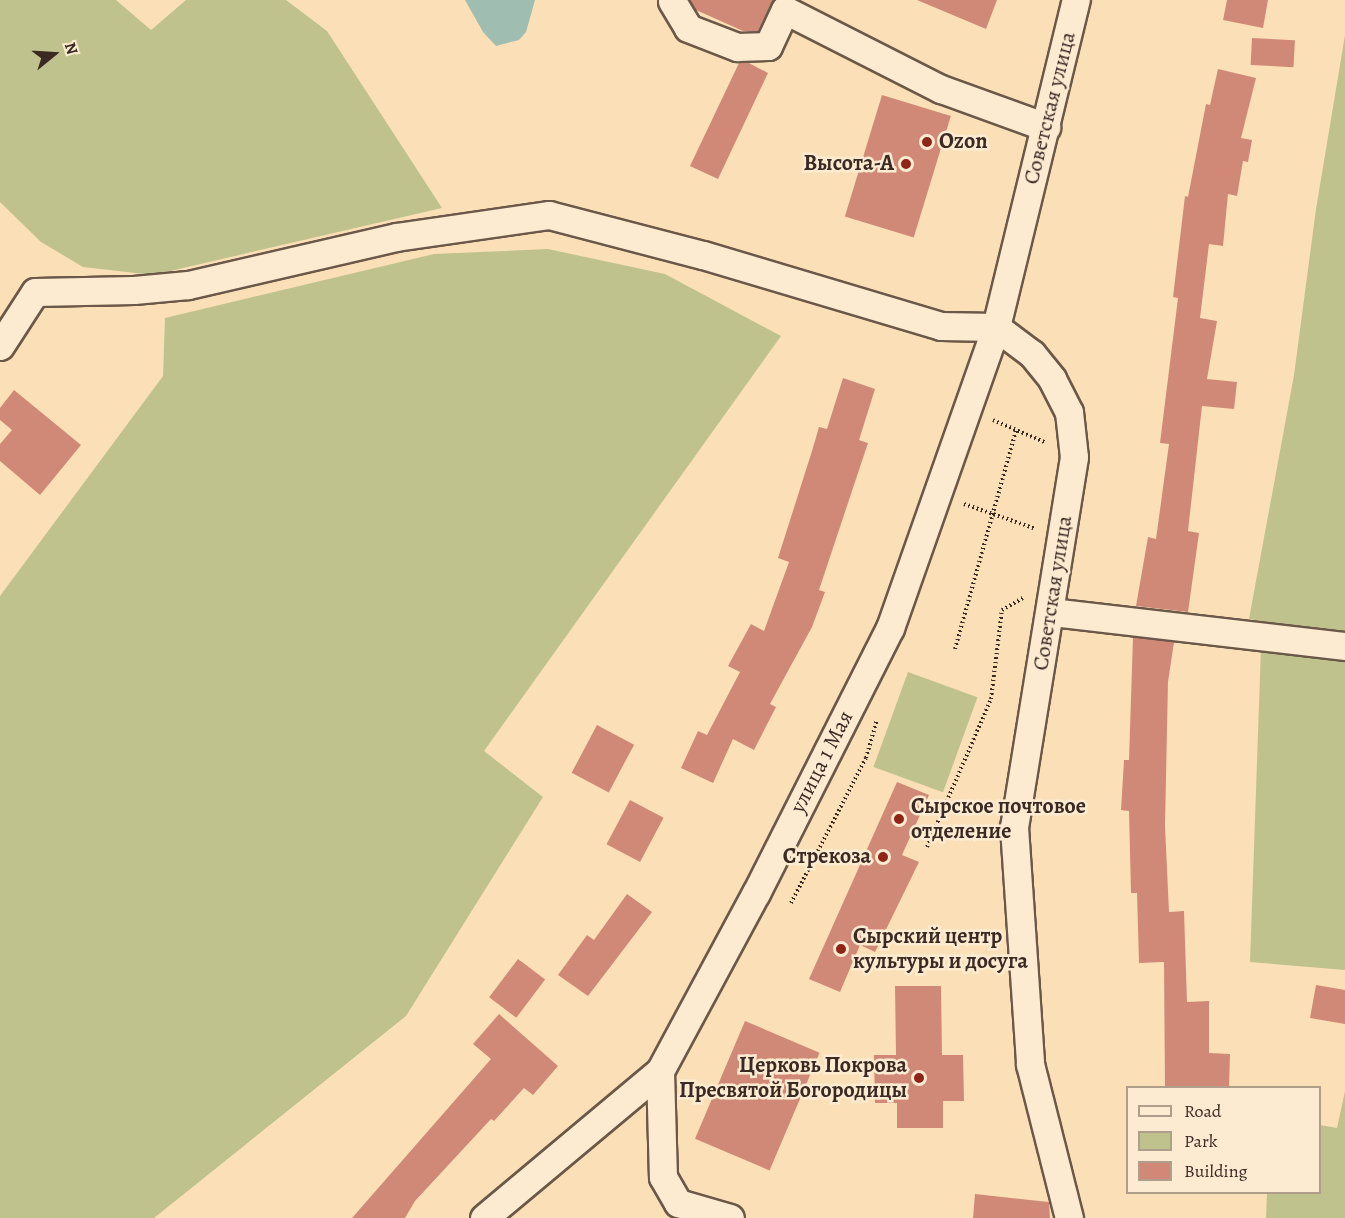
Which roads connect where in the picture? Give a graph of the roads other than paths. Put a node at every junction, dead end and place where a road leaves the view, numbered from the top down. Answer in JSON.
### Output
{"nodes":[{"id":1,"x":1076,"y":0,"type":"edge"},
{"id":2,"x":672,"y":1,"type":"edge"},
{"id":3,"x":1046,"y":127,"type":"junction"},
{"id":4,"x":996,"y":327,"type":"junction"},
{"id":5,"x":0,"y":346,"type":"edge"},
{"id":6,"x":1051,"y":612,"type":"junction"},
{"id":7,"x":1345,"y":646,"type":"edge"},
{"id":8,"x":660,"y":1071,"type":"junction"},
{"id":9,"x":484,"y":1218,"type":"edge"},
{"id":10,"x":730,"y":1218,"type":"edge"},
{"id":11,"x":1069,"y":1218,"type":"edge"}],
"edges":[{"from":1,"to":3,"type":"street","name":"Советская улица"},
{"from":2,"to":3,"type":"street"},
{"from":3,"to":4,"type":"street","name":"Советская улица"},
{"from":4,"to":5,"type":"street"},
{"from":4,"to":6,"type":"street","name":"Советская улица"},
{"from":4,"to":8,"type":"street","name":"улица 1 Мая"},
{"from":6,"to":7,"type":"street"},
{"from":6,"to":11,"type":"street","name":"Советская улица"},
{"from":8,"to":9,"type":"street","name":"улица 1 Мая"},
{"from":8,"to":10,"type":"street"}]}
